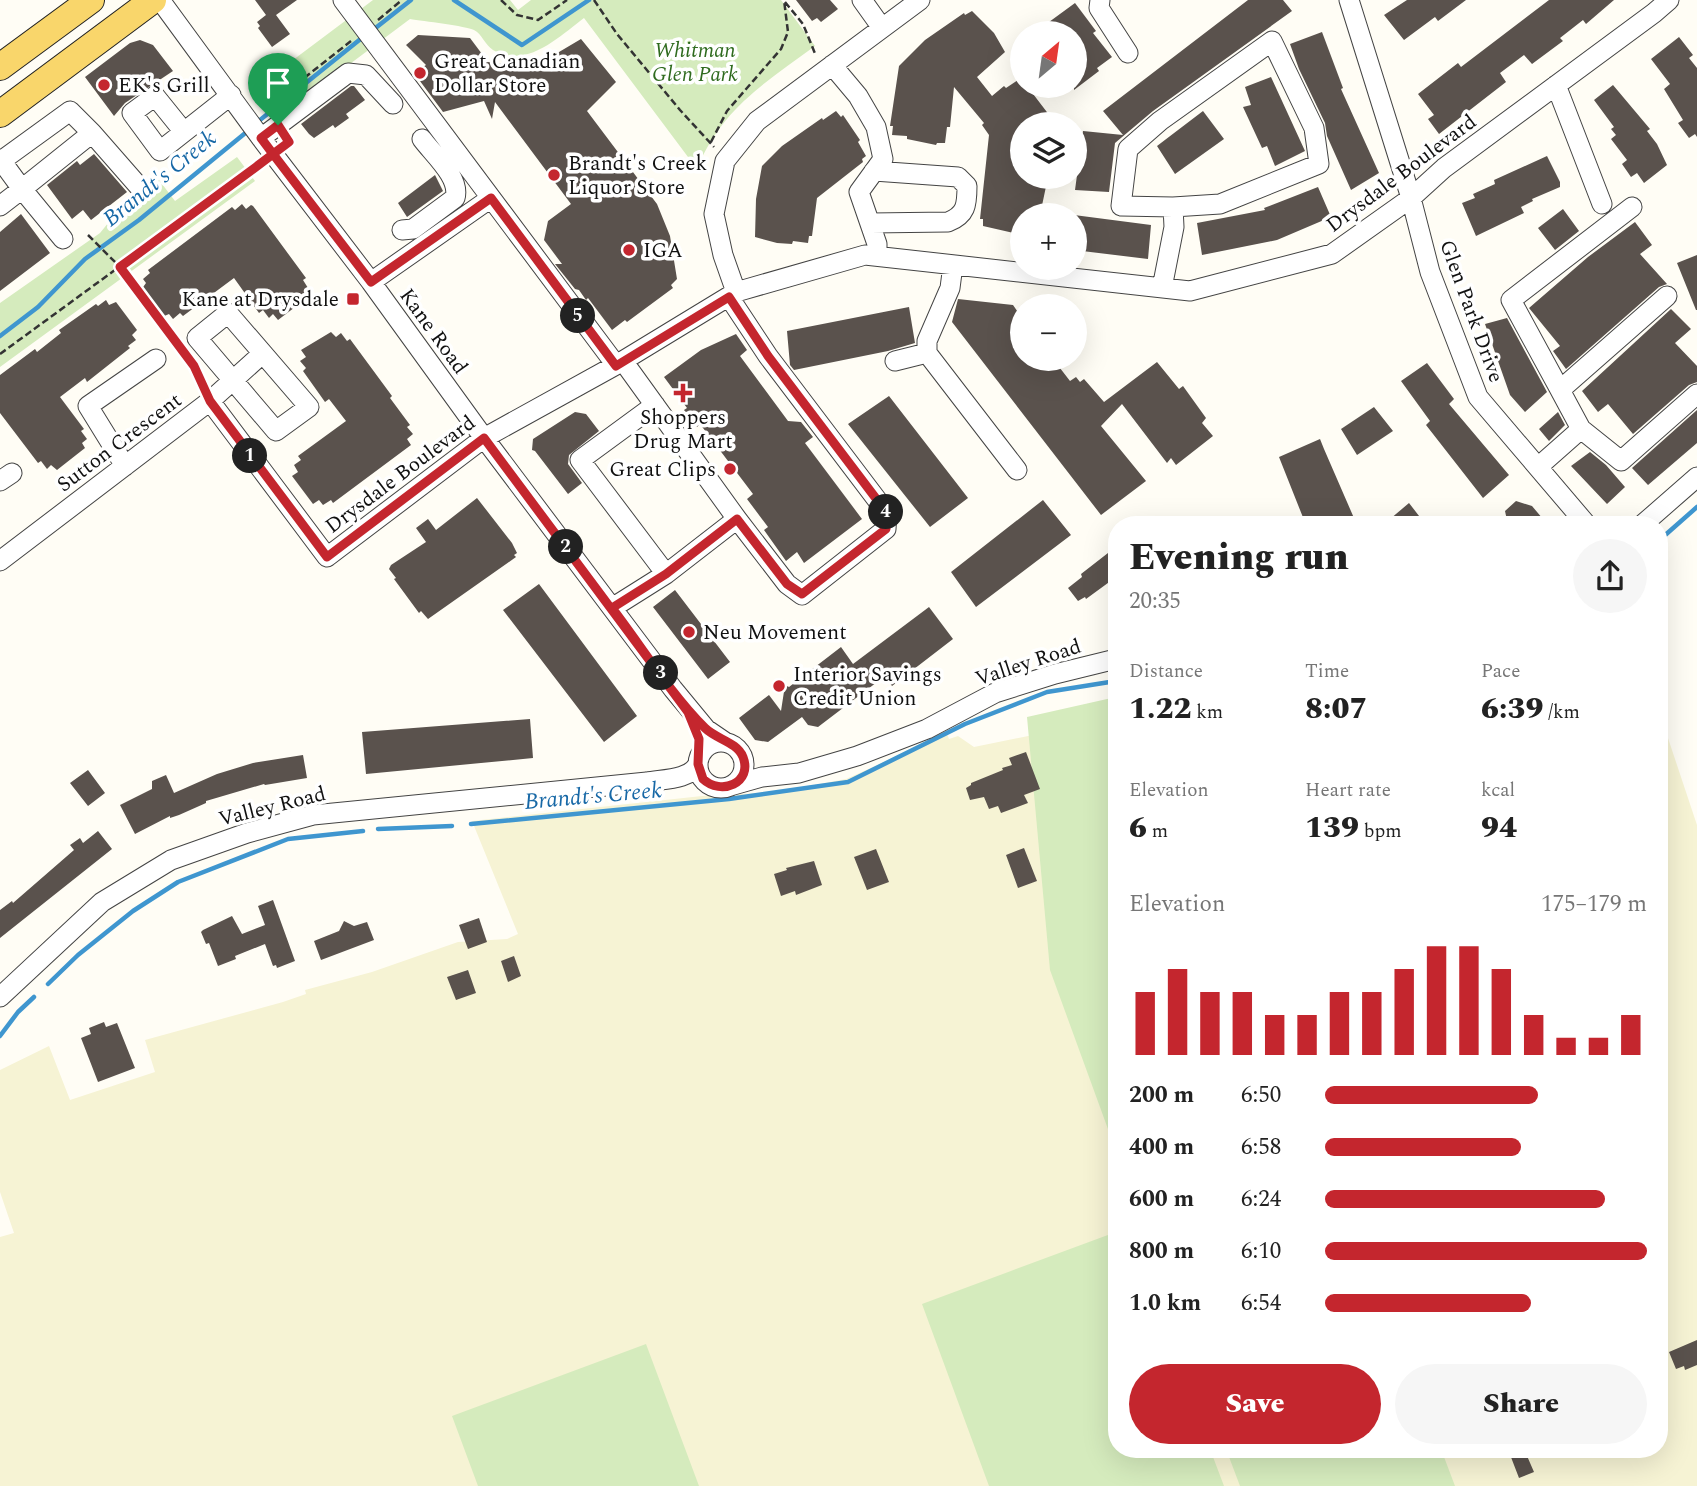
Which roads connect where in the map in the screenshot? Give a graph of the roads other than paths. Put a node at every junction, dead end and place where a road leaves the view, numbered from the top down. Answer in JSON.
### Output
{"nodes":[{"id":1,"x":90,"y":0,"type":"edge"},
{"id":2,"x":153,"y":0,"type":"edge"},
{"id":3,"x":160,"y":0,"type":"edge"},
{"id":4,"x":343,"y":0,"type":"edge"},
{"id":5,"x":862,"y":0,"type":"edge"},
{"id":6,"x":920,"y":0,"type":"edge"},
{"id":7,"x":1101,"y":0,"type":"edge"},
{"id":8,"x":1349,"y":0,"type":"edge"},
{"id":9,"x":1669,"y":0,"type":"edge"},
{"id":10,"x":881,"y":28,"type":"junction"},
{"id":11,"x":1128,"y":53,"type":"dead end"},
{"id":12,"x":0,"y":67,"type":"edge"},
{"id":13,"x":827,"y":69,"type":"junction"},
{"id":14,"x":1556,"y":85,"type":"junction"},
{"id":15,"x":231,"y":95,"type":"junction"},
{"id":16,"x":393,"y":104,"type":"dead end"},
{"id":17,"x":0,"y":114,"type":"edge"},
{"id":18,"x":184,"y":132,"type":"dead end"},
{"id":19,"x":92,"y":133,"type":"junction"},
{"id":20,"x":422,"y":139,"type":"dead end"},
{"id":21,"x":267,"y":146,"type":"junction"},
{"id":22,"x":1,"y":160,"type":"edge"},
{"id":23,"x":878,"y":165,"type":"junction"},
{"id":24,"x":22,"y":189,"type":"junction"},
{"id":25,"x":141,"y":189,"type":"dead end"},
{"id":26,"x":491,"y":198,"type":"junction"},
{"id":27,"x":1411,"y":198,"type":"junction"},
{"id":28,"x":1602,"y":204,"type":"dead end"},
{"id":29,"x":0,"y":206,"type":"edge"},
{"id":30,"x":1173,"y":207,"type":"junction"},
{"id":31,"x":1632,"y":207,"type":"dead end"},
{"id":32,"x":871,"y":223,"type":"junction"},
{"id":33,"x":402,"y":230,"type":"dead end"},
{"id":34,"x":63,"y":239,"type":"dead end"},
{"id":35,"x":877,"y":256,"type":"junction"},
{"id":36,"x":953,"y":265,"type":"junction"},
{"id":37,"x":371,"y":282,"type":"junction"},
{"id":38,"x":1162,"y":288,"type":"junction"},
{"id":39,"x":732,"y":295,"type":"junction"},
{"id":40,"x":1667,"y":296,"type":"dead end"},
{"id":41,"x":927,"y":353,"type":"junction"},
{"id":42,"x":262,"y":354,"type":"junction"},
{"id":43,"x":156,"y":359,"type":"dead end"},
{"id":44,"x":895,"y":361,"type":"dead end"},
{"id":45,"x":619,"y":363,"type":"junction"},
{"id":46,"x":231,"y":380,"type":"junction"},
{"id":47,"x":1560,"y":390,"type":"junction"},
{"id":48,"x":1697,"y":394,"type":"edge"},
{"id":49,"x":210,"y":401,"type":"junction"},
{"id":50,"x":654,"y":405,"type":"junction"},
{"id":51,"x":1581,"y":429,"type":"junction"},
{"id":52,"x":484,"y":438,"type":"junction"},
{"id":53,"x":125,"y":466,"type":"junction"},
{"id":54,"x":1538,"y":467,"type":"junction"},
{"id":55,"x":1017,"y":470,"type":"dead end"},
{"id":56,"x":1697,"y":477,"type":"edge"},
{"id":57,"x":1579,"y":516,"type":"edge"},
{"id":58,"x":1652,"y":516,"type":"edge"},
{"id":59,"x":737,"y":519,"type":"junction"},
{"id":60,"x":327,"y":557,"type":"joint"},
{"id":61,"x":0,"y":561,"type":"edge"},
{"id":62,"x":666,"y":574,"type":"junction"},
{"id":63,"x":612,"y":608,"type":"junction"},
{"id":64,"x":1108,"y":661,"type":"edge"},
{"id":65,"x":673,"y":689,"type":"junction"},
{"id":66,"x":732,"y":746,"type":"junction"},
{"id":67,"x":699,"y":761,"type":"junction"},
{"id":68,"x":799,"y":773,"type":"junction"},
{"id":69,"x":647,"y":782,"type":"junction"},
{"id":70,"x":723,"y":787,"type":"junction"},
{"id":71,"x":0,"y":997,"type":"edge"}],
"edges":[{"from":1,"to":12,"type":"main road"},
{"from":2,"to":17,"type":"main road"},
{"from":3,"to":15,"type":"street","name":"Kane Road"},
{"from":4,"to":26,"type":"street"},
{"from":5,"to":10,"type":"street"},
{"from":6,"to":10,"type":"street"},
{"from":7,"to":11,"type":"street"},
{"from":8,"to":27,"type":"street","name":"Glen Park Drive"},
{"from":9,"to":14,"type":"street","name":"Drysdale Boulevard"},
{"from":10,"to":13,"type":"street"},
{"from":13,"to":23,"type":"street"},
{"from":13,"to":39,"type":"street"},
{"from":14,"to":27,"type":"street","name":"Drysdale Boulevard"},
{"from":14,"to":28,"type":"street"},
{"from":15,"to":18,"type":"street"},
{"from":15,"to":21,"type":"street","name":"Kane Road"},
{"from":16,"to":21,"type":"street"},
{"from":19,"to":22,"type":"street"},
{"from":19,"to":24,"type":"street"},
{"from":19,"to":25,"type":"street"},
{"from":20,"to":33,"type":"street"},
{"from":21,"to":37,"type":"street","name":"Kane Road"},
{"from":22,"to":24,"type":"street"},
{"from":23,"to":32,"type":"street"},
{"from":23,"to":32,"type":"street"},
{"from":24,"to":29,"type":"street"},
{"from":24,"to":34,"type":"street"},
{"from":26,"to":37,"type":"street"},
{"from":26,"to":45,"type":"street"},
{"from":27,"to":38,"type":"street","name":"Drysdale Boulevard"},
{"from":27,"to":54,"type":"street","name":"Glen Park Drive"},
{"from":30,"to":30,"type":"street"},
{"from":30,"to":38,"type":"street"},
{"from":31,"to":47,"type":"street"},
{"from":32,"to":35,"type":"street"},
{"from":35,"to":36,"type":"street","name":"Drysdale Boulevard"},
{"from":35,"to":39,"type":"street","name":"Drysdale Boulevard"},
{"from":36,"to":38,"type":"street","name":"Drysdale Boulevard"},
{"from":36,"to":41,"type":"street"},
{"from":37,"to":52,"type":"street","name":"Kane Road"},
{"from":39,"to":45,"type":"street","name":"Drysdale Boulevard"},
{"from":39,"to":59,"type":"street"},
{"from":40,"to":47,"type":"street"},
{"from":41,"to":44,"type":"street"},
{"from":41,"to":55,"type":"street"},
{"from":42,"to":46,"type":"street"},
{"from":42,"to":46,"type":"street"},
{"from":42,"to":46,"type":"street"},
{"from":43,"to":53,"type":"street"},
{"from":45,"to":50,"type":"street"},
{"from":45,"to":52,"type":"street","name":"Drysdale Boulevard"},
{"from":46,"to":49,"type":"street"},
{"from":47,"to":51,"type":"street"},
{"from":48,"to":51,"type":"street"},
{"from":49,"to":53,"type":"street","name":"Sutton Crescent"},
{"from":49,"to":60,"type":"street","name":"Sutton Crescent"},
{"from":50,"to":59,"type":"street"},
{"from":50,"to":62,"type":"street"},
{"from":51,"to":54,"type":"street"},
{"from":52,"to":60,"type":"street","name":"Drysdale Boulevard"},
{"from":52,"to":63,"type":"street","name":"Kane Road"},
{"from":53,"to":61,"type":"street","name":"Sutton Crescent"},
{"from":54,"to":57,"type":"street","name":"Glen Park Drive"},
{"from":56,"to":58,"type":"street"},
{"from":59,"to":62,"type":"street"},
{"from":62,"to":63,"type":"street"},
{"from":63,"to":65,"type":"street","name":"Kane Road"},
{"from":64,"to":68,"type":"street","name":"Valley Road"},
{"from":65,"to":66,"type":"street","name":"Kane Road"},
{"from":65,"to":67,"type":"street","name":"Kane Road"},
{"from":66,"to":67,"type":"street","name":"Valley Road"},
{"from":66,"to":68,"type":"street","name":"Valley Road"},
{"from":66,"to":70,"type":"street"},
{"from":67,"to":69,"type":"street","name":"Valley Road"},
{"from":67,"to":70,"type":"street"},
{"from":68,"to":70,"type":"street","name":"Valley Road"},
{"from":69,"to":70,"type":"street","name":"Valley Road"},
{"from":69,"to":71,"type":"street","name":"Valley Road"}]}
